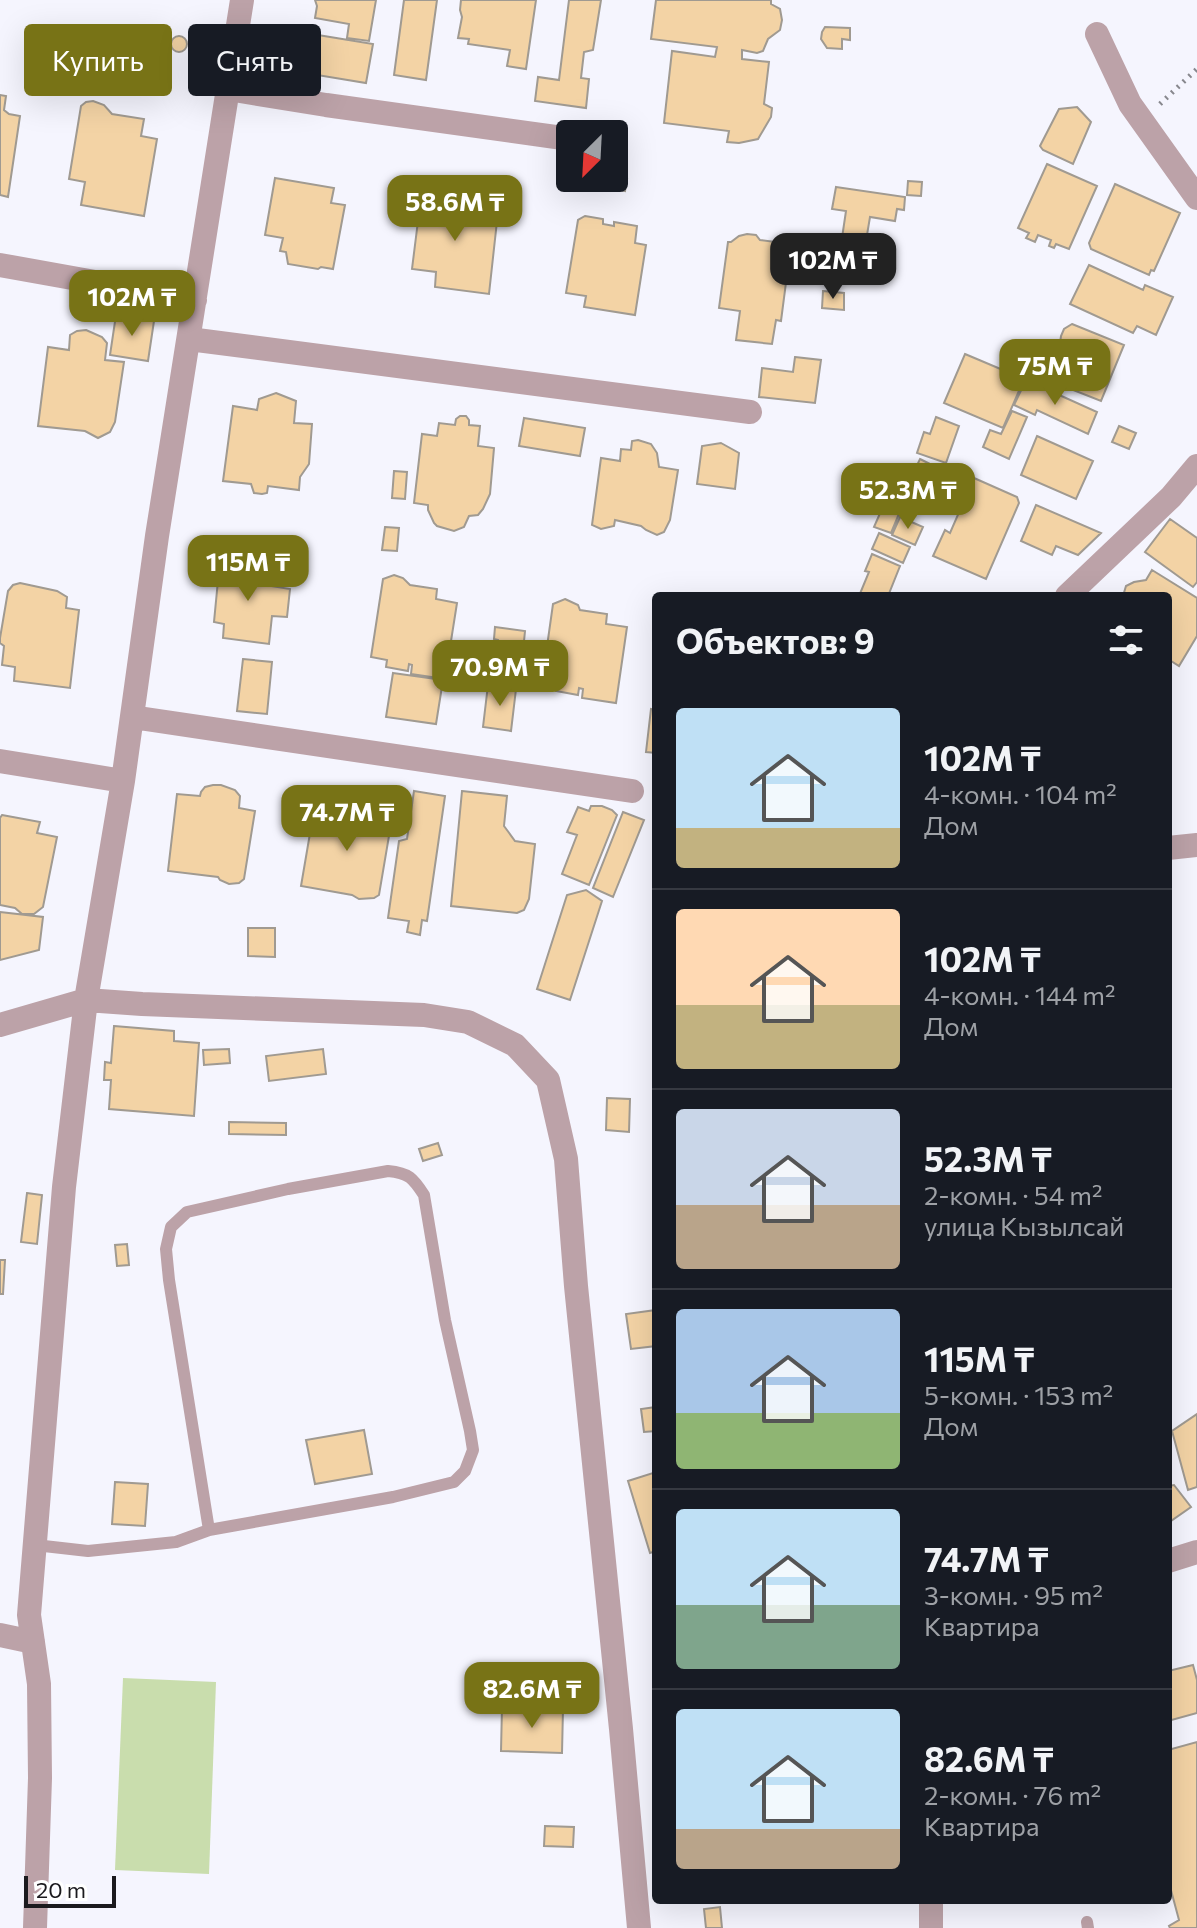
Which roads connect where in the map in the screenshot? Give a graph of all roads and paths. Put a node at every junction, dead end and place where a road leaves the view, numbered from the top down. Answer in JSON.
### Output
{"nodes":[{"id":1,"x":242,"y":0,"type":"edge"},
{"id":2,"x":238,"y":24,"type":"edge"},
{"id":3,"x":1097,"y":34,"type":"dead end"},
{"id":4,"x":1197,"y":69,"type":"edge"},
{"id":5,"x":227,"y":96,"type":"edge"},
{"id":6,"x":271,"y":96,"type":"edge"},
{"id":7,"x":1141,"y":121,"type":"junction"},
{"id":8,"x":556,"y":137,"type":"edge"},
{"id":9,"x":1197,"y":198,"type":"edge"},
{"id":10,"x":0,"y":265,"type":"edge"},
{"id":11,"x":195,"y":300,"type":"junction"},
{"id":12,"x":189,"y":339,"type":"junction"},
{"id":13,"x":750,"y":412,"type":"dead end"},
{"id":14,"x":1197,"y":466,"type":"edge"},
{"id":15,"x":1071,"y":592,"type":"edge"},
{"id":16,"x":132,"y":717,"type":"junction"},
{"id":17,"x":0,"y":761,"type":"edge"},
{"id":18,"x":123,"y":781,"type":"junction"},
{"id":19,"x":632,"y":791,"type":"dead end"},
{"id":20,"x":1197,"y":845,"type":"edge"},
{"id":21,"x":1172,"y":848,"type":"edge"},
{"id":22,"x":86,"y":1000,"type":"junction"},
{"id":23,"x":0,"y":1025,"type":"edge"},
{"id":24,"x":209,"y":1530,"type":"junction"},
{"id":25,"x":35,"y":1545,"type":"junction"},
{"id":26,"x":1197,"y":1552,"type":"edge"},
{"id":27,"x":1172,"y":1560,"type":"edge"},
{"id":28,"x":0,"y":1635,"type":"edge"},
{"id":29,"x":33,"y":1642,"type":"junction"},
{"id":30,"x":931,"y":1904,"type":"edge"},
{"id":31,"x":35,"y":1928,"type":"edge"},
{"id":32,"x":639,"y":1928,"type":"edge"},
{"id":33,"x":931,"y":1928,"type":"edge"}],
"edges":[{"from":1,"to":2,"type":"street"},
{"from":3,"to":7,"type":"street"},
{"from":4,"to":7,"type":"path"},
{"from":5,"to":11,"type":"street"},
{"from":6,"to":8,"type":"street"},
{"from":7,"to":9,"type":"street"},
{"from":10,"to":11,"type":"street"},
{"from":11,"to":12,"type":"street"},
{"from":12,"to":13,"type":"street"},
{"from":12,"to":16,"type":"street"},
{"from":14,"to":15,"type":"street"},
{"from":16,"to":18,"type":"street"},
{"from":16,"to":19,"type":"street"},
{"from":17,"to":18,"type":"street"},
{"from":18,"to":22,"type":"street"},
{"from":20,"to":21,"type":"street"},
{"from":22,"to":23,"type":"street"},
{"from":22,"to":25,"type":"street"},
{"from":22,"to":32,"type":"street"},
{"from":24,"to":24,"type":"lane"},
{"from":24,"to":25,"type":"lane"},
{"from":25,"to":29,"type":"street"},
{"from":26,"to":27,"type":"street"},
{"from":28,"to":29,"type":"street"},
{"from":29,"to":31,"type":"street"},
{"from":30,"to":33,"type":"street"}]}
